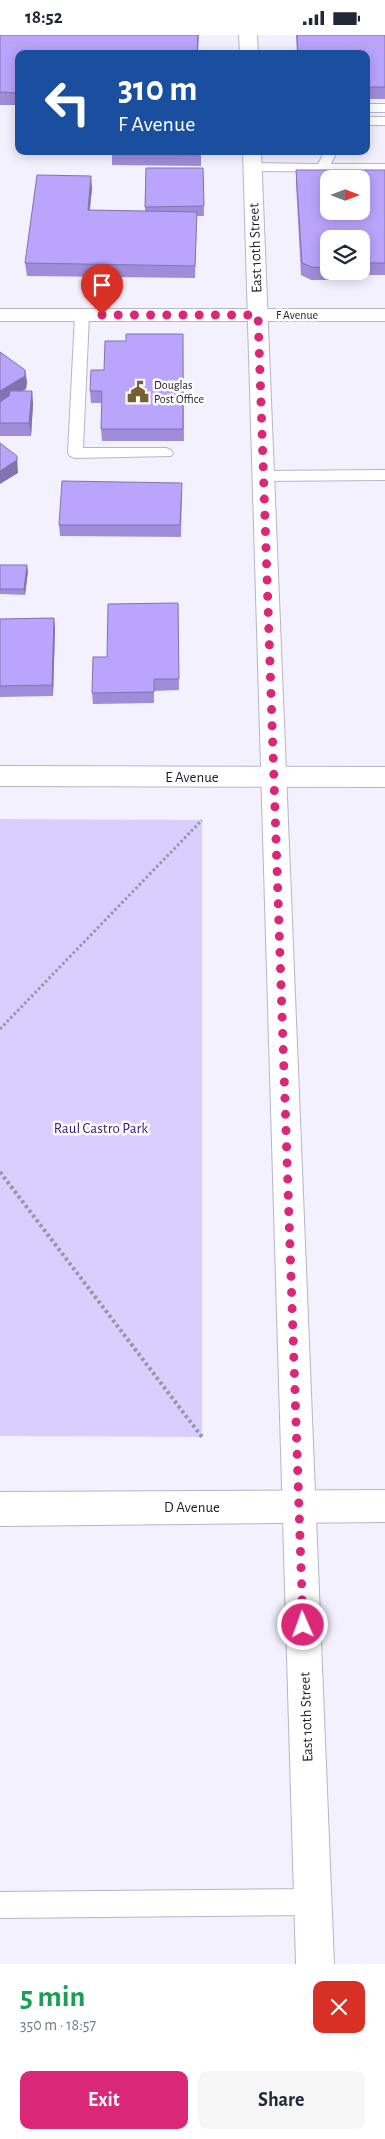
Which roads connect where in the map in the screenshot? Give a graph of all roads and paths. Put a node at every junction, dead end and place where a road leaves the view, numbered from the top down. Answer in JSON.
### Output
{"nodes":[{"id":1,"x":248,"y":35,"type":"edge"},
{"id":2,"x":249,"y":50,"type":"edge"},
{"id":3,"x":370,"y":108,"type":"edge"},
{"id":4,"x":385,"y":108,"type":"edge"},
{"id":5,"x":370,"y":121,"type":"edge"},
{"id":6,"x":385,"y":121,"type":"edge"},
{"id":7,"x":328,"y":155,"type":"edge"},
{"id":8,"x":252,"y":166,"type":"edge"},
{"id":9,"x":323,"y":167,"type":"junction"},
{"id":10,"x":385,"y":168,"type":"edge"},
{"id":11,"x":320,"y":178,"type":"edge"},
{"id":12,"x":370,"y":180,"type":"edge"},
{"id":13,"x":385,"y":181,"type":"edge"},
{"id":14,"x":0,"y":315,"type":"edge"},
{"id":15,"x":82,"y":315,"type":"junction"},
{"id":16,"x":258,"y":315,"type":"junction"},
{"id":17,"x":385,"y":315,"type":"edge"},
{"id":18,"x":166,"y":453,"type":"dead end"},
{"id":19,"x":385,"y":475,"type":"edge"},
{"id":20,"x":263,"y":476,"type":"junction"},
{"id":21,"x":0,"y":776,"type":"edge"},
{"id":22,"x":274,"y":777,"type":"junction"},
{"id":23,"x":385,"y":777,"type":"edge"},
{"id":24,"x":202,"y":820,"type":"dead end"},
{"id":25,"x":0,"y":1029,"type":"edge"},
{"id":26,"x":0,"y":1172,"type":"edge"},
{"id":27,"x":202,"y":1437,"type":"dead end"},
{"id":28,"x":299,"y":1506,"type":"junction"},
{"id":29,"x":385,"y":1506,"type":"edge"},
{"id":30,"x":0,"y":1509,"type":"edge"},
{"id":31,"x":312,"y":1902,"type":"junction"},
{"id":32,"x":0,"y":1905,"type":"edge"},
{"id":33,"x":314,"y":1964,"type":"edge"}],
"edges":[{"from":1,"to":2,"type":"main road"},
{"from":3,"to":4,"type":"lane"},
{"from":5,"to":6,"type":"lane"},
{"from":7,"to":9,"type":"lane"},
{"from":8,"to":9,"type":"lane"},
{"from":8,"to":11,"type":"lane"},
{"from":8,"to":16,"type":"main road","name":"East 10th Street"},
{"from":9,"to":10,"type":"lane"},
{"from":12,"to":13,"type":"lane"},
{"from":14,"to":15,"type":"main road","name":"F Avenue"},
{"from":15,"to":16,"type":"main road","name":"F Avenue"},
{"from":15,"to":18,"type":"lane"},
{"from":16,"to":17,"type":"main road","name":"F Avenue"},
{"from":16,"to":20,"type":"main road","name":"East 10th Street"},
{"from":19,"to":20,"type":"lane"},
{"from":20,"to":22,"type":"main road","name":"East 10th Street"},
{"from":21,"to":22,"type":"main road","name":"E Avenue"},
{"from":22,"to":23,"type":"main road","name":"E Avenue"},
{"from":22,"to":28,"type":"main road","name":"East 10th Street"},
{"from":24,"to":25,"type":"path"},
{"from":26,"to":27,"type":"path"},
{"from":28,"to":29,"type":"main road","name":"D Avenue"},
{"from":28,"to":30,"type":"main road","name":"D Avenue"},
{"from":28,"to":31,"type":"main road","name":"East 10th Street"},
{"from":31,"to":32,"type":"lane"},
{"from":31,"to":33,"type":"main road","name":"East 10th Street"}]}
